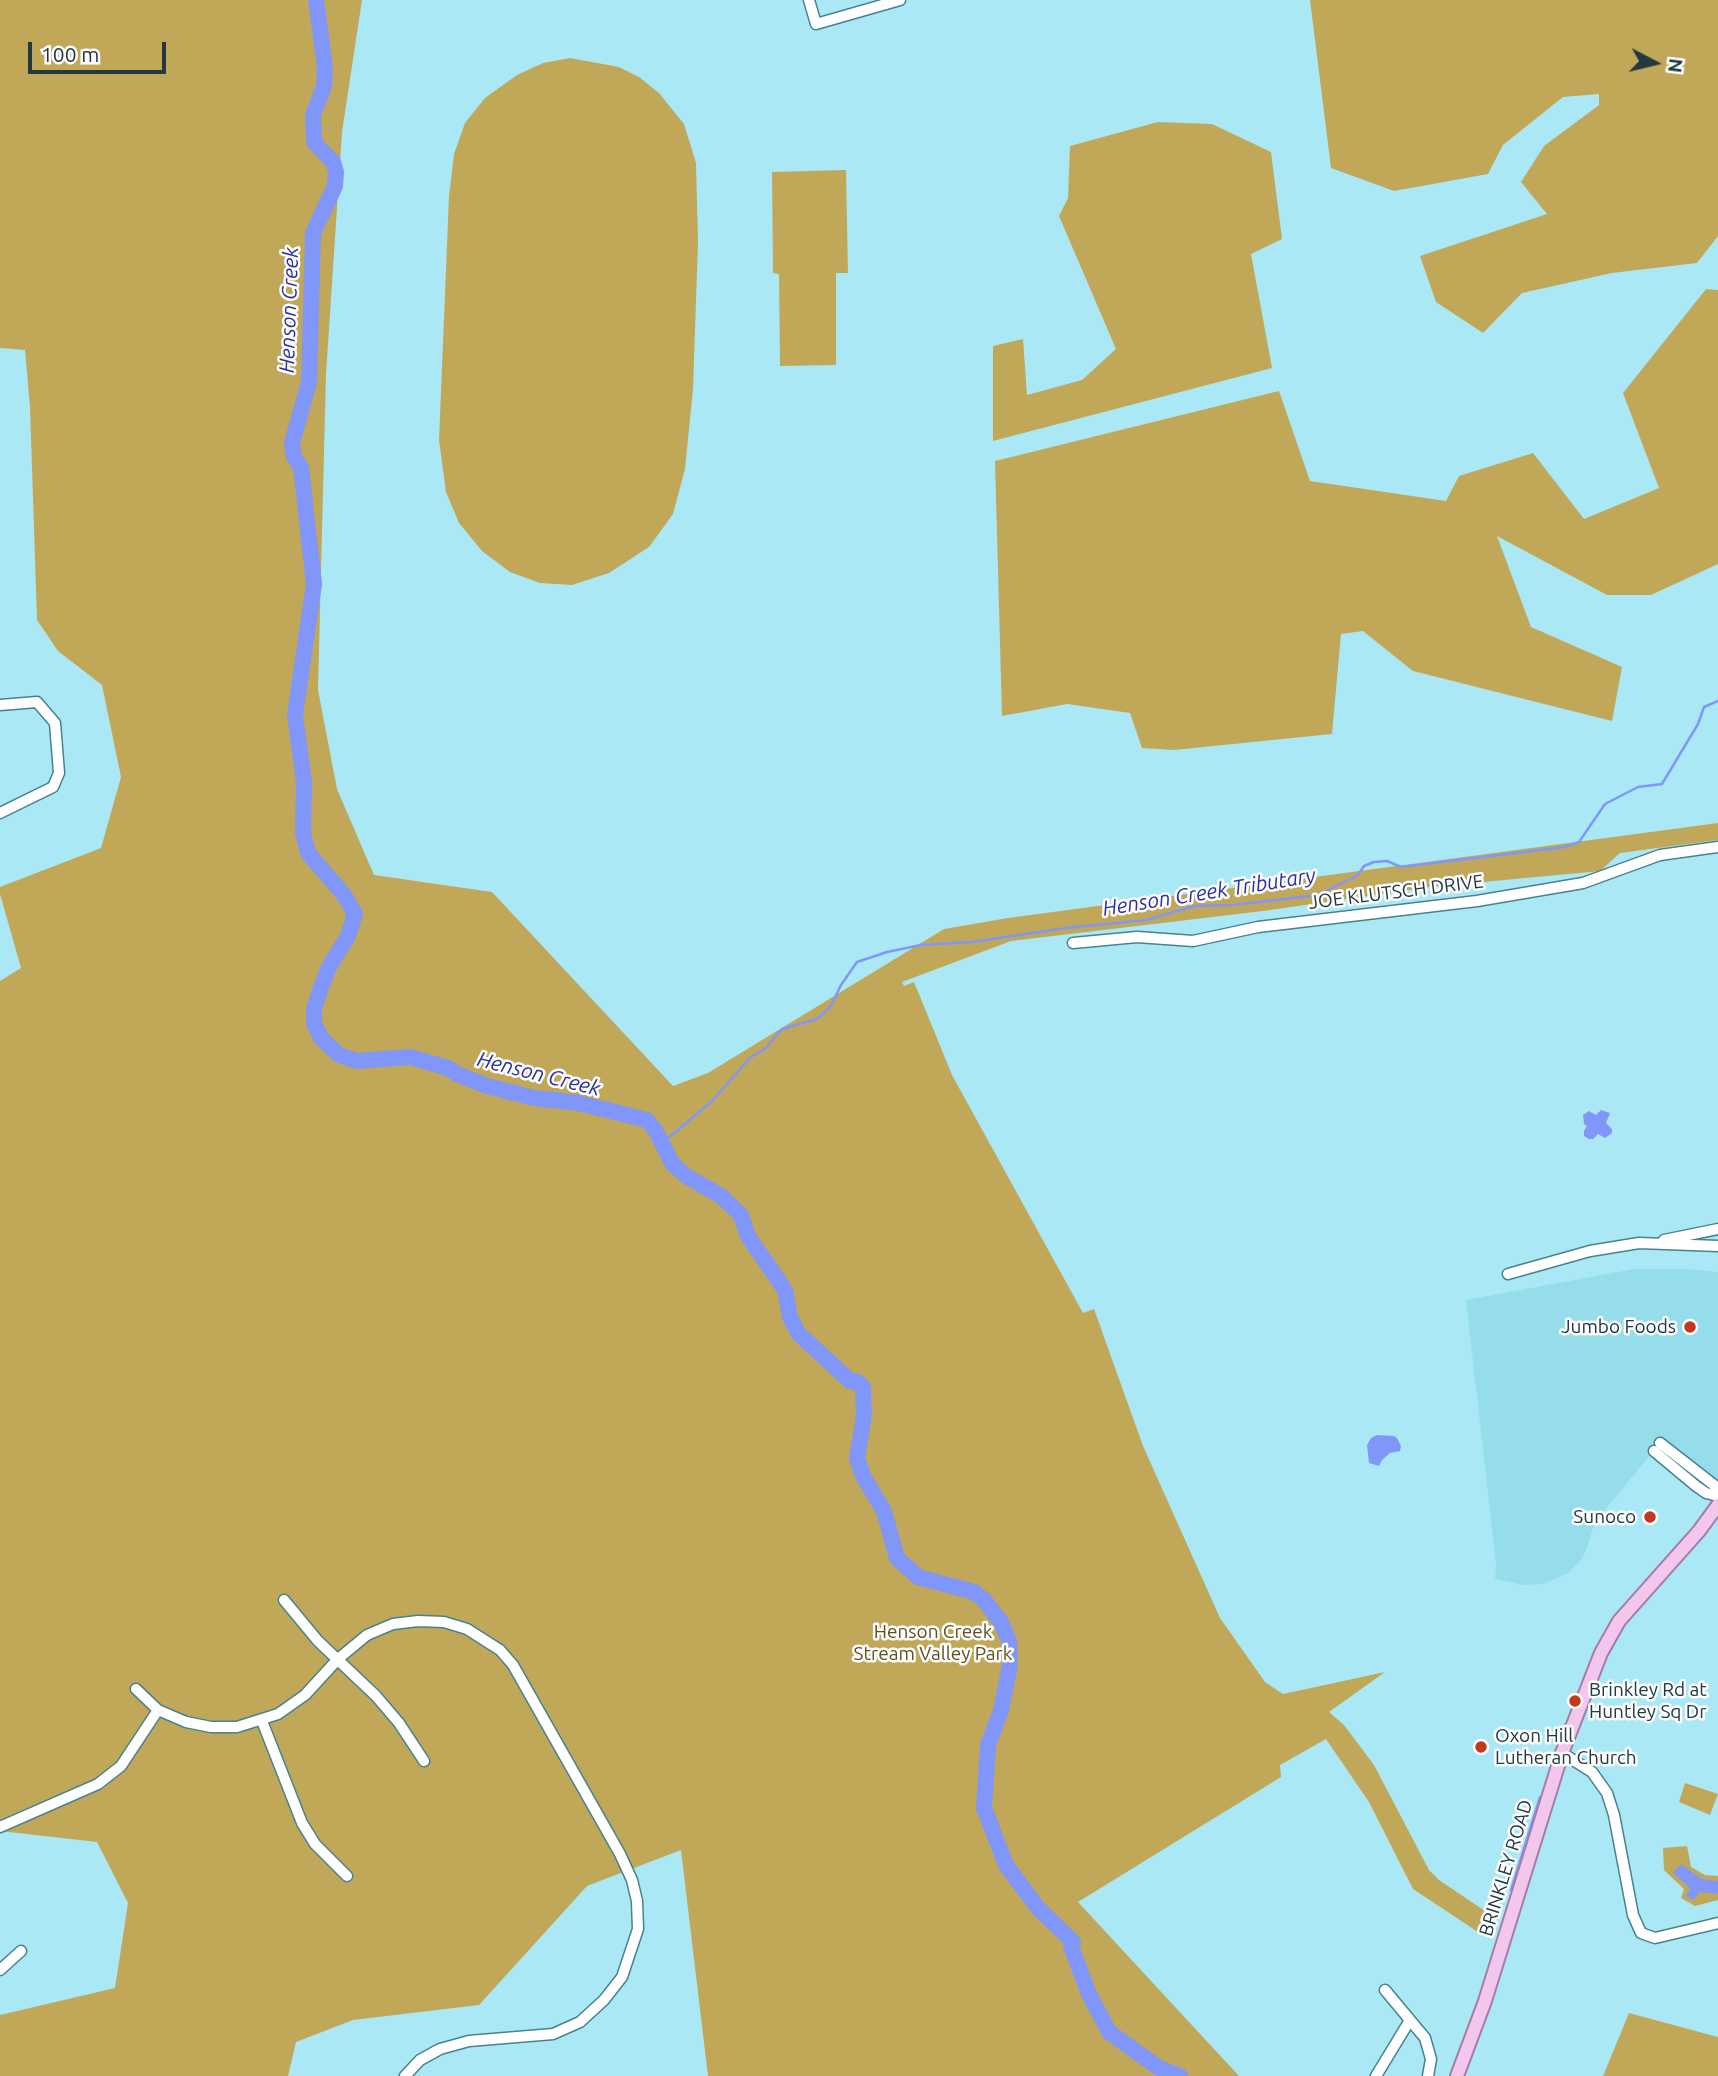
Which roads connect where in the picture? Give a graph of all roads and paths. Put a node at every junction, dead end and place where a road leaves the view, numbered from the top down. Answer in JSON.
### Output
{"nodes":[{"id":1,"x":808,"y":0,"type":"edge"},
{"id":2,"x":900,"y":0,"type":"edge"},
{"id":3,"x":0,"y":705,"type":"edge"},
{"id":4,"x":0,"y":813,"type":"edge"},
{"id":5,"x":1718,"y":847,"type":"edge"},
{"id":6,"x":1073,"y":943,"type":"dead end"},
{"id":7,"x":1718,"y":1229,"type":"edge"},
{"id":8,"x":1653,"y":1242,"type":"junction"},
{"id":9,"x":1718,"y":1246,"type":"edge"},
{"id":10,"x":1508,"y":1274,"type":"dead end"},
{"id":11,"x":1718,"y":1490,"type":"edge"},
{"id":12,"x":1718,"y":1496,"type":"edge"},
{"id":13,"x":1718,"y":1504,"type":"edge"},
{"id":14,"x":284,"y":1600,"type":"dead end"},
{"id":15,"x":338,"y":1659,"type":"junction"},
{"id":16,"x":136,"y":1689,"type":"dead end"},
{"id":17,"x":158,"y":1710,"type":"junction"},
{"id":18,"x":262,"y":1721,"type":"junction"},
{"id":19,"x":1562,"y":1753,"type":"junction"},
{"id":20,"x":424,"y":1761,"type":"dead end"},
{"id":21,"x":0,"y":1827,"type":"edge"},
{"id":22,"x":346,"y":1875,"type":"dead end"},
{"id":23,"x":1718,"y":1923,"type":"edge"},
{"id":24,"x":21,"y":1951,"type":"dead end"},
{"id":25,"x":0,"y":1970,"type":"edge"},
{"id":26,"x":1385,"y":1990,"type":"dead end"},
{"id":27,"x":1410,"y":2020,"type":"junction"},
{"id":28,"x":405,"y":2076,"type":"edge"},
{"id":29,"x":1376,"y":2076,"type":"edge"},
{"id":30,"x":1428,"y":2076,"type":"edge"},
{"id":31,"x":1457,"y":2076,"type":"edge"}],
"edges":[{"from":1,"to":2,"type":"street"},
{"from":3,"to":4,"type":"street"},
{"from":5,"to":6,"type":"street","name":"JOE KLUTSCH DRIVE"},
{"from":7,"to":8,"type":"street"},
{"from":8,"to":9,"type":"street"},
{"from":8,"to":10,"type":"street"},
{"from":11,"to":12,"type":"street"},
{"from":13,"to":19,"type":"main road","name":"BRINKLEY ROAD"},
{"from":14,"to":15,"type":"street"},
{"from":15,"to":18,"type":"street"},
{"from":15,"to":20,"type":"street"},
{"from":15,"to":28,"type":"street"},
{"from":16,"to":17,"type":"street"},
{"from":17,"to":18,"type":"street"},
{"from":17,"to":21,"type":"street"},
{"from":18,"to":22,"type":"street"},
{"from":19,"to":23,"type":"street"},
{"from":19,"to":31,"type":"main road","name":"BRINKLEY ROAD"},
{"from":24,"to":25,"type":"street"},
{"from":26,"to":27,"type":"street"},
{"from":27,"to":29,"type":"street"},
{"from":27,"to":30,"type":"street"}]}
